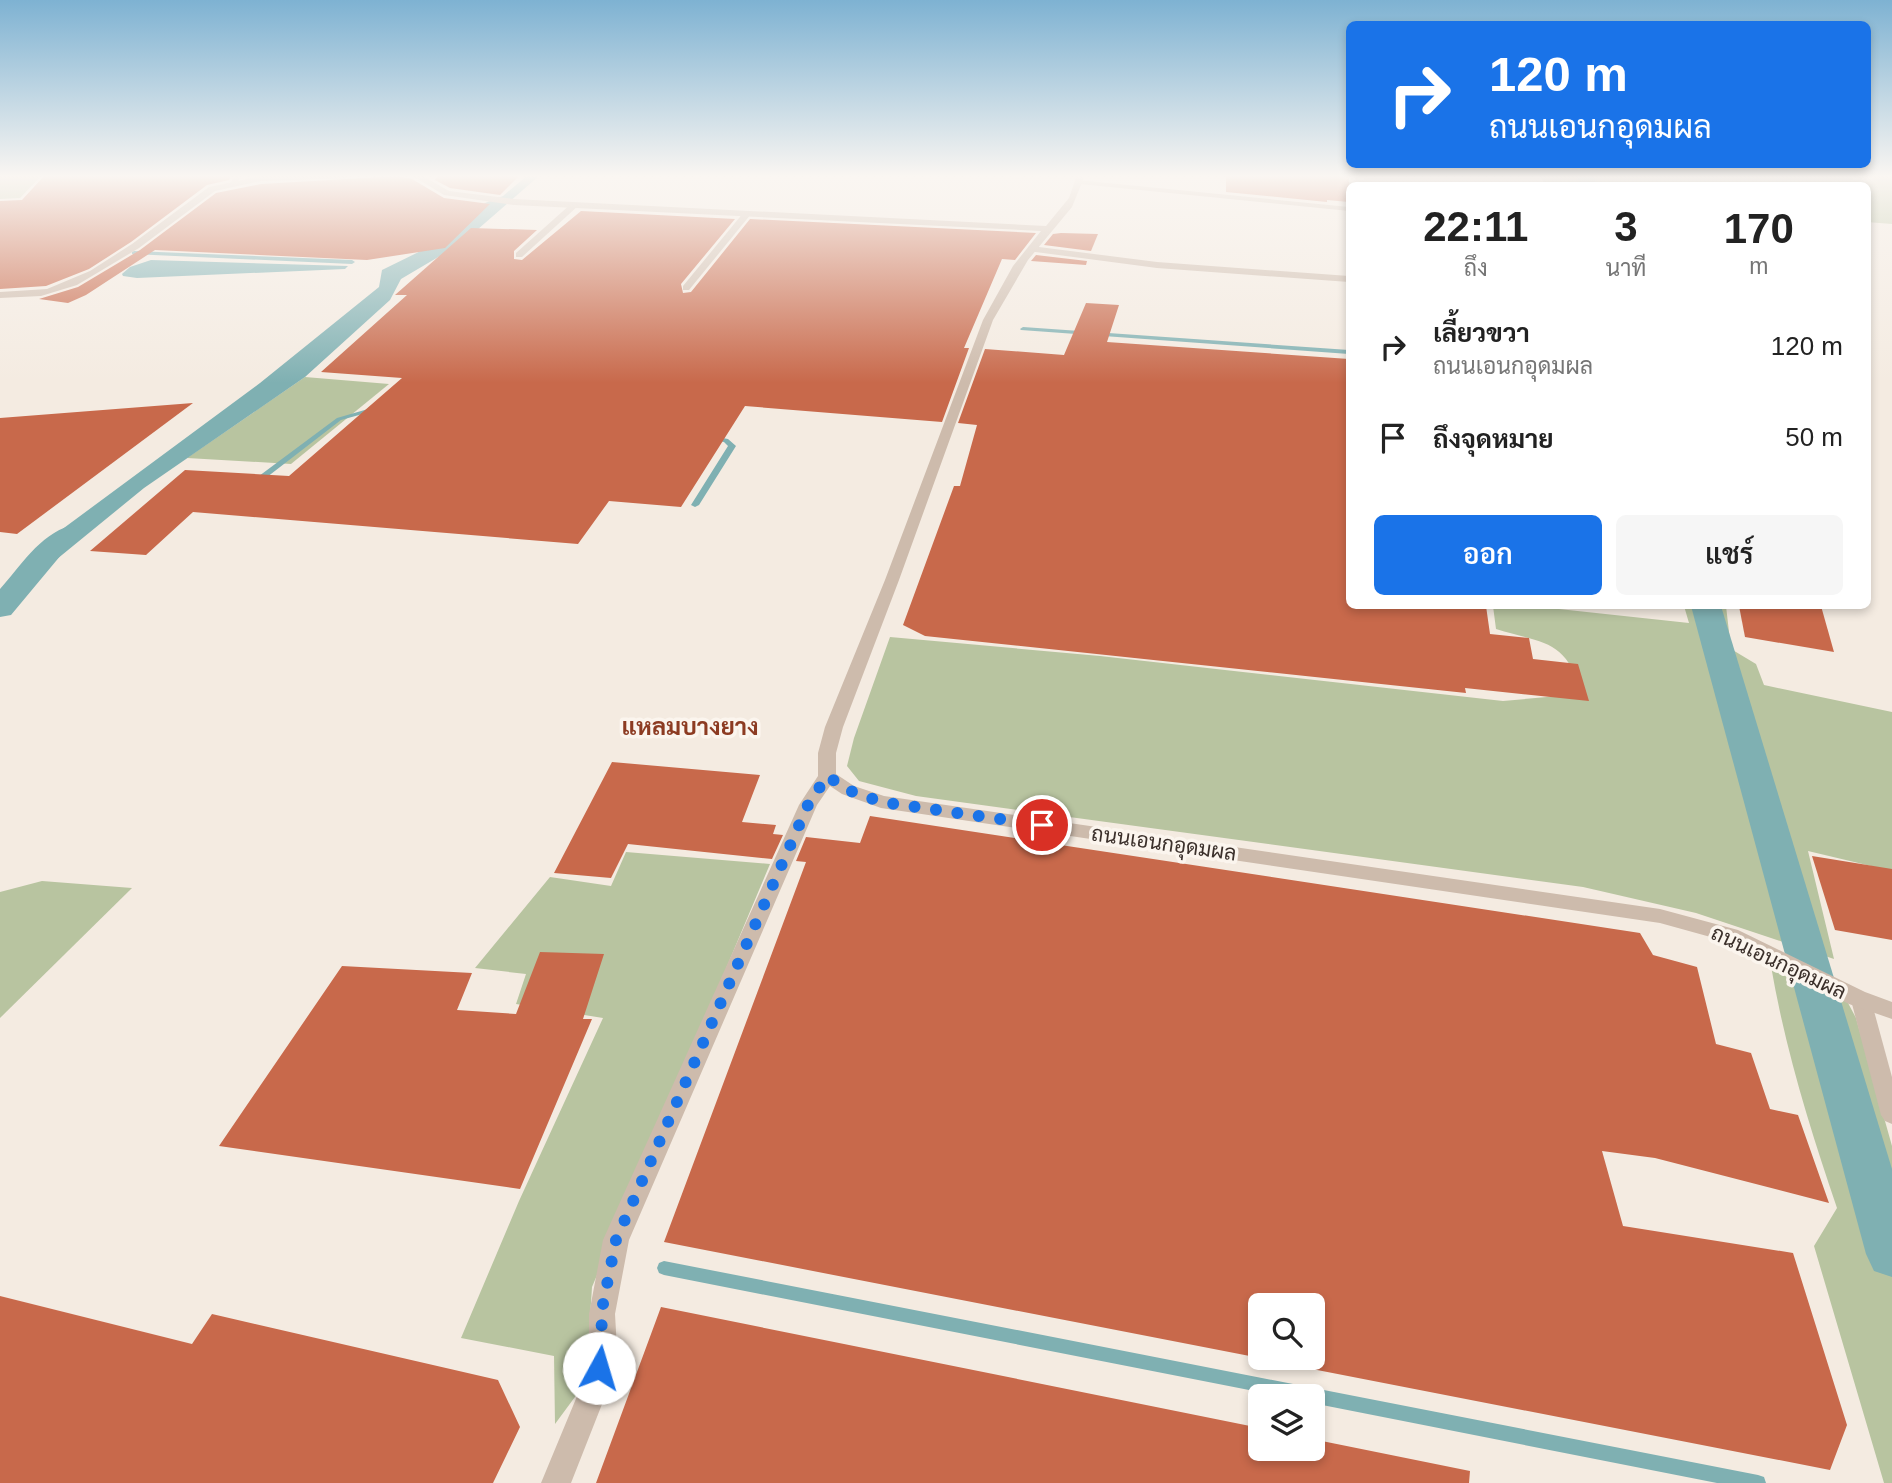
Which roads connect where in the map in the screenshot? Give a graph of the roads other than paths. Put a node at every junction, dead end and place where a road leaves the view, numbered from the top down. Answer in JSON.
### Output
{"nodes":[{"id":1,"x":136,"y":244,"type":"edge"},
{"id":2,"x":531,"y":244,"type":"edge"},
{"id":3,"x":722,"y":244,"type":"edge"},
{"id":4,"x":1036,"y":244,"type":"edge"},
{"id":5,"x":1031,"y":249,"type":"junction"},
{"id":6,"x":519,"y":255,"type":"dead end"},
{"id":7,"x":1346,"y":279,"type":"edge"},
{"id":8,"x":686,"y":288,"type":"dead end"},
{"id":9,"x":0,"y":295,"type":"edge"},
{"id":10,"x":827,"y":776,"type":"junction"},
{"id":11,"x":1859,"y":999,"type":"junction"},
{"id":12,"x":1892,"y":1011,"type":"edge"},
{"id":13,"x":1892,"y":1115,"type":"edge"},
{"id":14,"x":556,"y":1483,"type":"edge"}],
"edges":[{"from":1,"to":9,"type":"street"},
{"from":2,"to":6,"type":"lane"},
{"from":3,"to":8,"type":"lane"},
{"from":4,"to":5,"type":"street"},
{"from":5,"to":7,"type":"lane"},
{"from":5,"to":10,"type":"street"},
{"from":10,"to":11,"type":"street","name":"ถนนเอนกอุดมผล"},
{"from":10,"to":14,"type":"street"},
{"from":11,"to":12,"type":"street","name":"ถนนเอนกอุดมผล"},
{"from":11,"to":13,"type":"lane"}]}
